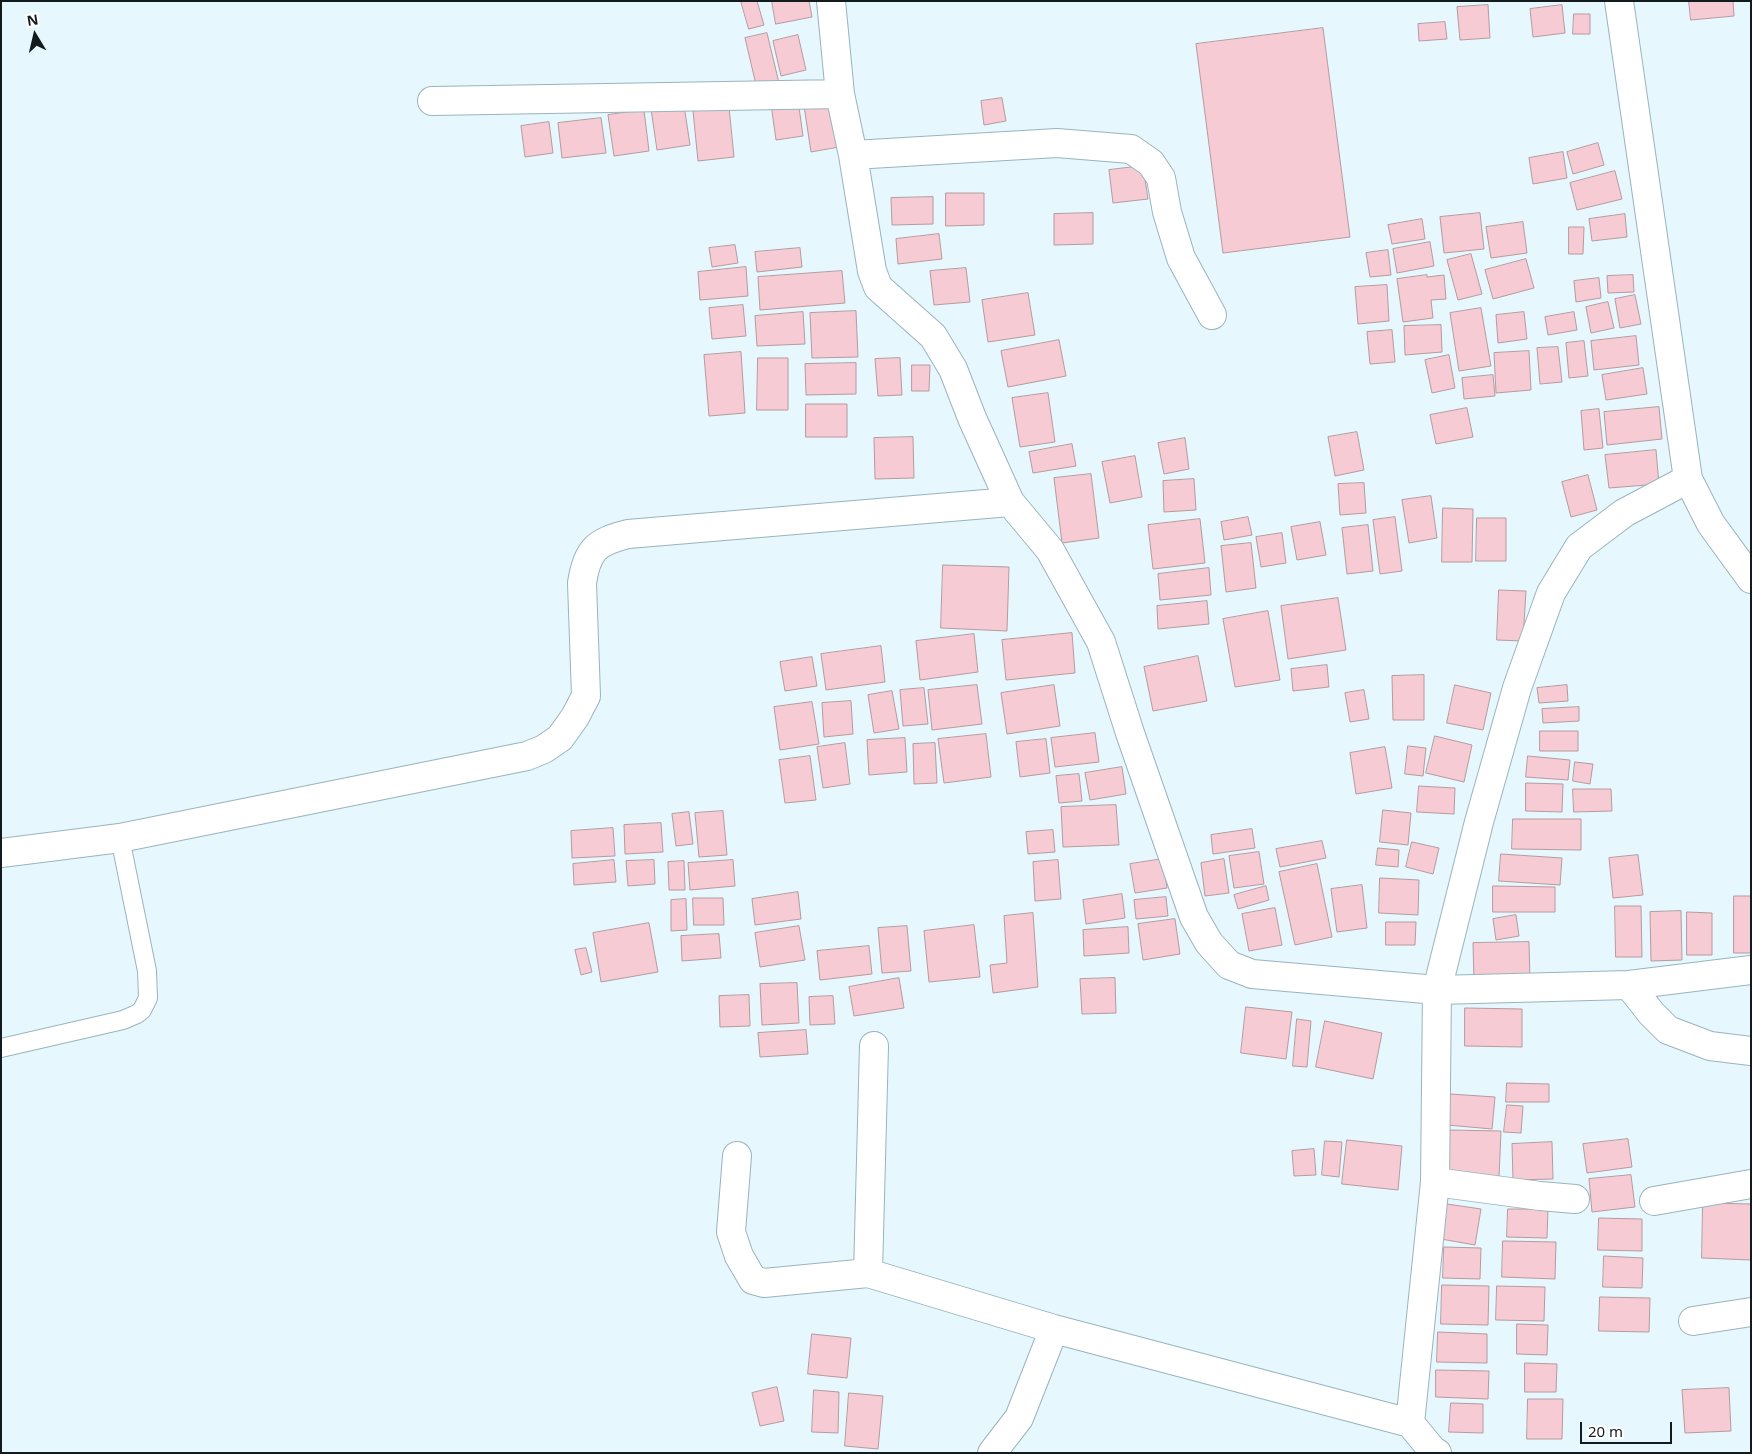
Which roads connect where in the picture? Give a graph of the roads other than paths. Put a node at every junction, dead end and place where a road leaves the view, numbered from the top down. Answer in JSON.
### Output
{"nodes":[{"id":1,"x":831,"y":1,"type":"edge"},
{"id":2,"x":1619,"y":1,"type":"edge"},
{"id":3,"x":840,"y":94,"type":"junction"},
{"id":4,"x":432,"y":101,"type":"dead end"},
{"id":5,"x":852,"y":156,"type":"junction"},
{"id":6,"x":1212,"y":316,"type":"dead end"},
{"id":7,"x":1688,"y":479,"type":"junction"},
{"id":8,"x":1010,"y":502,"type":"junction"},
{"id":9,"x":1751,"y":579,"type":"edge"},
{"id":10,"x":120,"y":838,"type":"junction"},
{"id":11,"x":1,"y":853,"type":"edge"},
{"id":12,"x":1751,"y":970,"type":"edge"},
{"id":13,"x":1629,"y":985,"type":"junction"},
{"id":14,"x":1437,"y":990,"type":"junction"},
{"id":15,"x":874,"y":1046,"type":"dead end"},
{"id":16,"x":1,"y":1048,"type":"edge"},
{"id":17,"x":1751,"y":1051,"type":"edge"},
{"id":18,"x":737,"y":1156,"type":"dead end"},
{"id":19,"x":1435,"y":1182,"type":"junction"},
{"id":20,"x":1751,"y":1184,"type":"edge"},
{"id":21,"x":1575,"y":1199,"type":"dead end"},
{"id":22,"x":1654,"y":1201,"type":"dead end"},
{"id":23,"x":868,"y":1273,"type":"junction"},
{"id":24,"x":1751,"y":1312,"type":"edge"},
{"id":25,"x":1692,"y":1322,"type":"dead end"},
{"id":26,"x":1054,"y":1330,"type":"junction"},
{"id":27,"x":1410,"y":1424,"type":"junction"},
{"id":28,"x":992,"y":1453,"type":"edge"},
{"id":29,"x":1436,"y":1453,"type":"edge"}],
"edges":[{"from":1,"to":3,"type":"street"},
{"from":2,"to":7,"type":"street"},
{"from":3,"to":4,"type":"street"},
{"from":3,"to":5,"type":"street"},
{"from":5,"to":6,"type":"street"},
{"from":5,"to":8,"type":"street"},
{"from":7,"to":9,"type":"street"},
{"from":7,"to":14,"type":"street"},
{"from":8,"to":10,"type":"street"},
{"from":8,"to":14,"type":"street"},
{"from":10,"to":11,"type":"street"},
{"from":10,"to":16,"type":"lane"},
{"from":12,"to":13,"type":"street"},
{"from":13,"to":14,"type":"street"},
{"from":13,"to":17,"type":"street"},
{"from":14,"to":19,"type":"street"},
{"from":15,"to":23,"type":"street"},
{"from":18,"to":23,"type":"street"},
{"from":19,"to":21,"type":"street"},
{"from":19,"to":27,"type":"street"},
{"from":20,"to":22,"type":"street"},
{"from":23,"to":26,"type":"street"},
{"from":24,"to":25,"type":"street"},
{"from":26,"to":27,"type":"street"},
{"from":26,"to":28,"type":"street"},
{"from":27,"to":29,"type":"street"}]}
